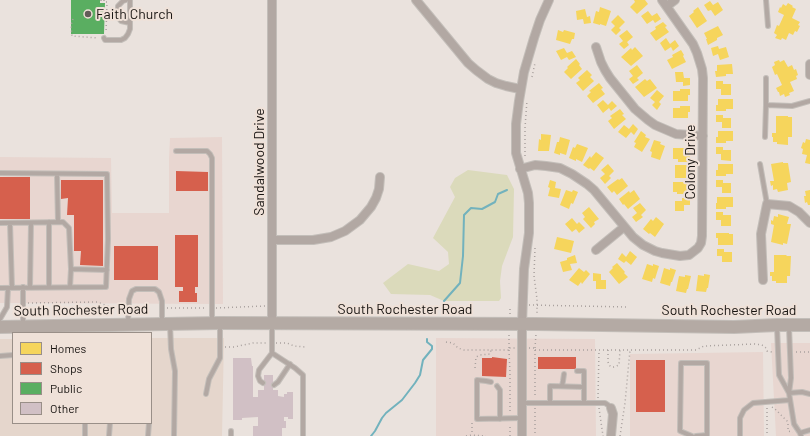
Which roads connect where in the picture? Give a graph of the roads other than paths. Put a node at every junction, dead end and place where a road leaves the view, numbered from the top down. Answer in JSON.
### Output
{"nodes":[{"id":1,"x":126,"y":0,"type":"edge"},
{"id":2,"x":130,"y":0,"type":"edge"},
{"id":3,"x":272,"y":0,"type":"edge"},
{"id":4,"x":416,"y":0,"type":"edge"},
{"id":5,"x":549,"y":0,"type":"edge"},
{"id":6,"x":675,"y":0,"type":"edge"},
{"id":7,"x":766,"y":0,"type":"edge"},
{"id":8,"x":665,"y":3,"type":"edge"},
{"id":9,"x":130,"y":23,"type":"junction"},
{"id":10,"x":768,"y":26,"type":"dead end"},
{"id":11,"x":105,"y":36,"type":"road end"},
{"id":12,"x":596,"y":47,"type":"dead end"},
{"id":13,"x":810,"y":64,"type":"edge"},
{"id":14,"x":810,"y":75,"type":"edge"},
{"id":15,"x":766,"y":78,"type":"dead end"},
{"id":16,"x":520,"y":89,"type":"junction"},
{"id":17,"x":810,"y":101,"type":"edge"},
{"id":18,"x":766,"y":105,"type":"junction"},
{"id":19,"x":703,"y":136,"type":"junction"},
{"id":20,"x":764,"y":137,"type":"dead end"},
{"id":21,"x":176,"y":151,"type":"dead end"},
{"id":22,"x":760,"y":164,"type":"dead end"},
{"id":23,"x":520,"y":169,"type":"junction"},
{"id":24,"x":0,"y":173,"type":"edge"},
{"id":25,"x":57,"y":174,"type":"junction"},
{"id":26,"x":380,"y":177,"type":"dead end"},
{"id":27,"x":767,"y":204,"type":"junction"},
{"id":28,"x":49,"y":222,"type":"junction"},
{"id":29,"x":58,"y":222,"type":"junction"},
{"id":30,"x":0,"y":223,"type":"edge"},
{"id":31,"x":10,"y":223,"type":"junction"},
{"id":32,"x":31,"y":223,"type":"junction"},
{"id":33,"x":810,"y":223,"type":"edge"},
{"id":34,"x":624,"y":227,"type":"junction"},
{"id":35,"x":272,"y":240,"type":"junction"},
{"id":36,"x":596,"y":250,"type":"dead end"},
{"id":37,"x":70,"y":270,"type":"junction"},
{"id":38,"x":107,"y":270,"type":"junction"},
{"id":39,"x":763,"y":280,"type":"dead end"},
{"id":40,"x":23,"y":287,"type":"junction"},
{"id":41,"x":30,"y":287,"type":"junction"},
{"id":42,"x":49,"y":287,"type":"junction"},
{"id":43,"x":70,"y":287,"type":"junction"},
{"id":44,"x":0,"y":288,"type":"edge"},
{"id":45,"x":10,"y":288,"type":"junction"},
{"id":46,"x":0,"y":319,"type":"edge"},
{"id":47,"x":216,"y":323,"type":"junction"},
{"id":48,"x":272,"y":323,"type":"junction"},
{"id":49,"x":128,"y":324,"type":"junction"},
{"id":50,"x":166,"y":324,"type":"junction"},
{"id":51,"x":522,"y":324,"type":"junction"},
{"id":52,"x":783,"y":325,"type":"junction"},
{"id":53,"x":810,"y":325,"type":"edge"},
{"id":54,"x":23,"y":326,"type":"junction"},
{"id":55,"x":0,"y":327,"type":"edge"},
{"id":56,"x":91,"y":329,"type":"edge"},
{"id":57,"x":272,"y":353,"type":"junction"},
{"id":58,"x":12,"y":355,"type":"edge"},
{"id":59,"x":0,"y":356,"type":"edge"},
{"id":60,"x":290,"y":364,"type":"junction"},
{"id":61,"x":577,"y":371,"type":"dead end"},
{"id":62,"x":564,"y":374,"type":"dead end"},
{"id":63,"x":491,"y":382,"type":"dead end"},
{"id":64,"x":263,"y":383,"type":"dead end"},
{"id":65,"x":274,"y":385,"type":"dead end"},
{"id":66,"x":497,"y":386,"type":"dead end"},
{"id":67,"x":562,"y":386,"type":"junction"},
{"id":68,"x":584,"y":386,"type":"junction"},
{"id":69,"x":789,"y":393,"type":"junction"},
{"id":70,"x":206,"y":394,"type":"dead end"},
{"id":71,"x":810,"y":394,"type":"edge"},
{"id":72,"x":790,"y":400,"type":"junction"},
{"id":73,"x":522,"y":403,"type":"junction"},
{"id":74,"x":550,"y":403,"type":"junction"},
{"id":75,"x":584,"y":403,"type":"junction"},
{"id":76,"x":611,"y":408,"type":"joint"},
{"id":77,"x":522,"y":418,"type":"junction"},
{"id":78,"x":500,"y":419,"type":"junction"},
{"id":79,"x":85,"y":424,"type":"edge"},
{"id":80,"x":110,"y":424,"type":"edge"},
{"id":81,"x":149,"y":424,"type":"edge"},
{"id":82,"x":810,"y":430,"type":"edge"},
{"id":83,"x":231,"y":431,"type":"dead end"},
{"id":84,"x":801,"y":434,"type":"edge"},
{"id":85,"x":84,"y":436,"type":"edge"},
{"id":86,"x":109,"y":436,"type":"edge"},
{"id":87,"x":148,"y":436,"type":"edge"},
{"id":88,"x":174,"y":436,"type":"edge"},
{"id":89,"x":230,"y":436,"type":"edge"},
{"id":90,"x":303,"y":436,"type":"edge"},
{"id":91,"x":522,"y":436,"type":"edge"},
{"id":92,"x":611,"y":436,"type":"edge"},
{"id":93,"x":692,"y":436,"type":"edge"},
{"id":94,"x":696,"y":436,"type":"edge"},
{"id":95,"x":740,"y":436,"type":"edge"}],
"edges":[{"from":1,"to":9,"type":"lane"},
{"from":2,"to":9,"type":"lane"},
{"from":3,"to":35,"type":"street","name":"Sandalwood Drive"},
{"from":4,"to":16,"type":"street"},
{"from":5,"to":16,"type":"street"},
{"from":6,"to":8,"type":"street"},
{"from":7,"to":10,"type":"lane"},
{"from":8,"to":19,"type":"street","name":"Colony Drive"},
{"from":9,"to":11,"type":"lane"},
{"from":12,"to":19,"type":"street"},
{"from":13,"to":14,"type":"street"},
{"from":15,"to":18,"type":"lane"},
{"from":16,"to":23,"type":"street"},
{"from":17,"to":18,"type":"lane"},
{"from":18,"to":20,"type":"lane"},
{"from":19,"to":34,"type":"street","name":"Colony Drive"},
{"from":21,"to":47,"type":"lane"},
{"from":22,"to":27,"type":"lane"},
{"from":23,"to":34,"type":"street","name":"Colony Drive"},
{"from":23,"to":51,"type":"street"},
{"from":24,"to":25,"type":"lane"},
{"from":25,"to":29,"type":"lane"},
{"from":25,"to":38,"type":"lane"},
{"from":26,"to":35,"type":"street"},
{"from":27,"to":33,"type":"street"},
{"from":27,"to":39,"type":"street"},
{"from":28,"to":29,"type":"lane"},
{"from":28,"to":32,"type":"lane"},
{"from":28,"to":42,"type":"lane"},
{"from":29,"to":37,"type":"lane"},
{"from":30,"to":31,"type":"lane"},
{"from":31,"to":32,"type":"lane"},
{"from":31,"to":45,"type":"lane"},
{"from":32,"to":41,"type":"lane"},
{"from":34,"to":36,"type":"street"},
{"from":35,"to":48,"type":"street","name":"Sandalwood Drive"},
{"from":37,"to":38,"type":"lane"},
{"from":37,"to":43,"type":"lane"},
{"from":38,"to":43,"type":"lane"},
{"from":40,"to":41,"type":"lane"},
{"from":40,"to":45,"type":"lane"},
{"from":40,"to":54,"type":"lane"},
{"from":41,"to":42,"type":"lane"},
{"from":42,"to":43,"type":"lane"},
{"from":44,"to":45,"type":"lane"},
{"from":45,"to":46,"type":"lane"},
{"from":47,"to":48,"type":"main road","name":"South Rochester Road"},
{"from":47,"to":50,"type":"main road","name":"South Rochester Road"},
{"from":47,"to":70,"type":"lane"},
{"from":48,"to":51,"type":"main road","name":"South Rochester Road"},
{"from":48,"to":57,"type":"lane"},
{"from":49,"to":50,"type":"main road","name":"South Rochester Road"},
{"from":49,"to":50,"type":"lane"},
{"from":49,"to":56,"type":"main road","name":"South Rochester Road"},
{"from":50,"to":88,"type":"lane"},
{"from":51,"to":52,"type":"main road","name":"South Rochester Road"},
{"from":51,"to":73,"type":"street"},
{"from":52,"to":53,"type":"main road","name":"South Rochester Road"},
{"from":52,"to":69,"type":"lane"},
{"from":52,"to":69,"type":"lane"},
{"from":54,"to":55,"type":"main road","name":"South Rochester Road"},
{"from":54,"to":56,"type":"main road","name":"South Rochester Road"},
{"from":57,"to":60,"type":"lane"},
{"from":57,"to":64,"type":"lane"},
{"from":58,"to":59,"type":"lane"},
{"from":60,"to":65,"type":"lane"},
{"from":60,"to":90,"type":"lane"},
{"from":61,"to":68,"type":"lane"},
{"from":62,"to":67,"type":"lane"},
{"from":63,"to":78,"type":"lane"},
{"from":66,"to":78,"type":"lane"},
{"from":67,"to":68,"type":"lane"},
{"from":67,"to":74,"type":"lane"},
{"from":68,"to":75,"type":"lane"},
{"from":69,"to":71,"type":"lane"},
{"from":69,"to":72,"type":"lane"},
{"from":72,"to":84,"type":"lane"},
{"from":72,"to":95,"type":"lane"},
{"from":73,"to":74,"type":"lane"},
{"from":73,"to":77,"type":"street"},
{"from":74,"to":75,"type":"lane"},
{"from":75,"to":76,"type":"lane"},
{"from":76,"to":92,"type":"street"},
{"from":77,"to":78,"type":"lane"},
{"from":77,"to":91,"type":"street"},
{"from":79,"to":85,"type":"lane"},
{"from":80,"to":86,"type":"lane"},
{"from":81,"to":87,"type":"lane"},
{"from":82,"to":84,"type":"lane"},
{"from":83,"to":89,"type":"lane"},
{"from":93,"to":94,"type":"lane"}]}
